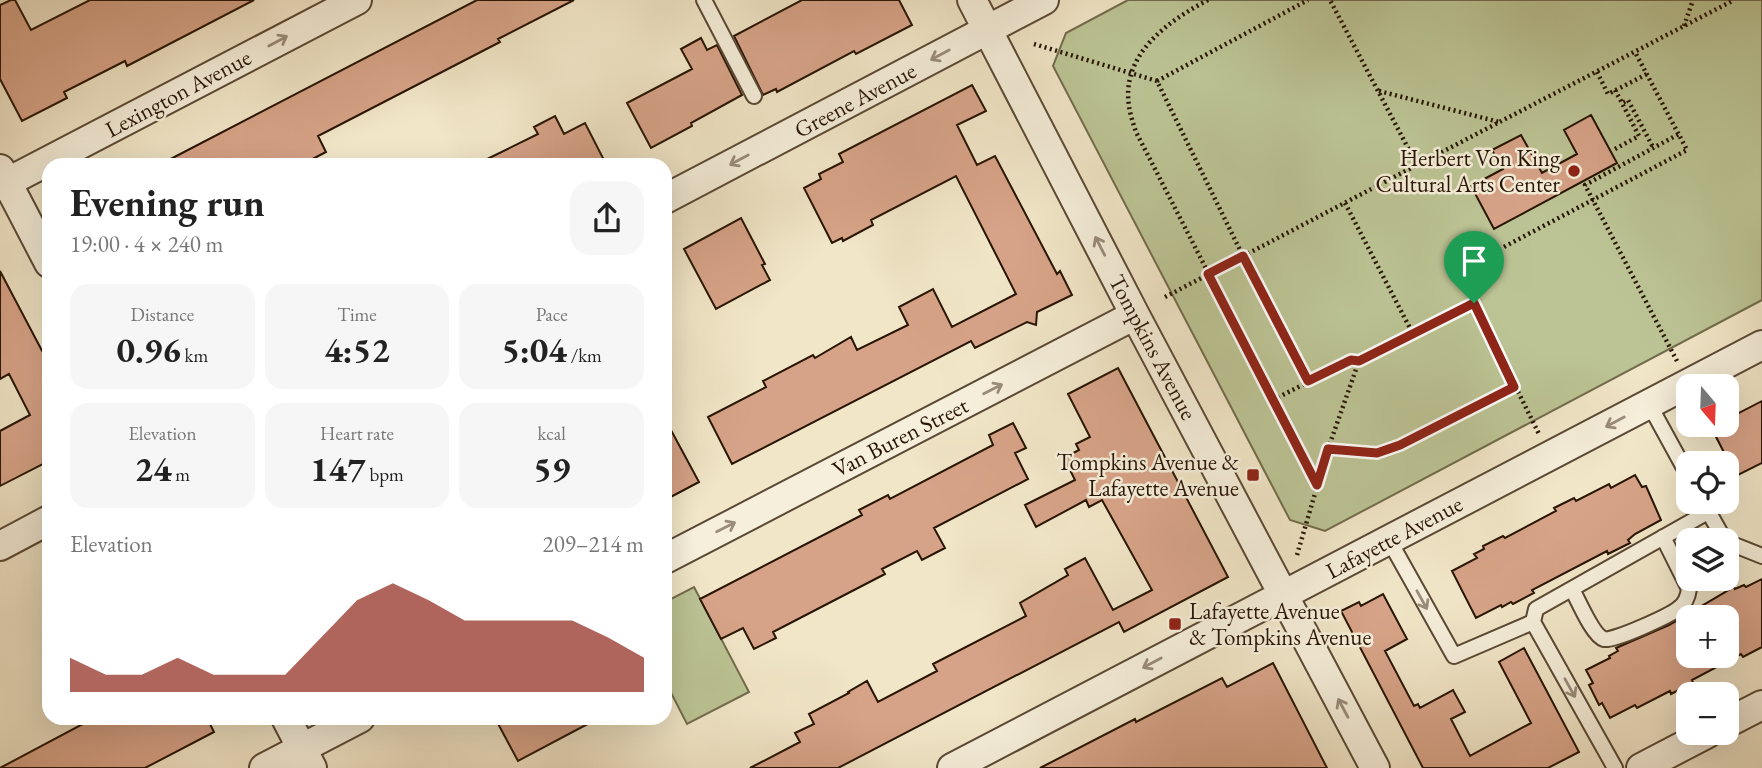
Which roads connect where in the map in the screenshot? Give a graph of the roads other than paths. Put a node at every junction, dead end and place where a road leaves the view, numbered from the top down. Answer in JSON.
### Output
{"nodes":[{"id":1,"x":357,"y":0,"type":"edge"},
{"id":2,"x":704,"y":0,"type":"edge"},
{"id":3,"x":972,"y":0,"type":"edge"},
{"id":4,"x":1044,"y":0,"type":"edge"},
{"id":5,"x":988,"y":30,"type":"junction"},
{"id":6,"x":754,"y":96,"type":"dead end"},
{"id":7,"x":45,"y":158,"type":"edge"},
{"id":8,"x":42,"y":160,"type":"edge"},
{"id":9,"x":2,"y":180,"type":"edge"},
{"id":10,"x":672,"y":195,"type":"edge"},
{"id":11,"x":42,"y":251,"type":"edge"},
{"id":12,"x":1135,"y":315,"type":"junction"},
{"id":13,"x":1762,"y":345,"type":"edge"},
{"id":14,"x":1649,"y":404,"type":"junction"},
{"id":15,"x":1676,"y":453,"type":"edge"},
{"id":16,"x":1695,"y":514,"type":"edge"},
{"id":17,"x":42,"y":524,"type":"edge"},
{"id":18,"x":1664,"y":537,"type":"junction"},
{"id":19,"x":1388,"y":540,"type":"junction"},
{"id":20,"x":0,"y":546,"type":"edge"},
{"id":21,"x":1739,"y":546,"type":"edge"},
{"id":22,"x":672,"y":555,"type":"edge"},
{"id":23,"x":1762,"y":556,"type":"edge"},
{"id":24,"x":1572,"y":589,"type":"junction"},
{"id":25,"x":1284,"y":595,"type":"junction"},
{"id":26,"x":1533,"y":622,"type":"junction"},
{"id":27,"x":1762,"y":705,"type":"edge"},
{"id":28,"x":1739,"y":717,"type":"edge"},
{"id":29,"x":290,"y":725,"type":"edge"},
{"id":30,"x":351,"y":725,"type":"edge"},
{"id":31,"x":1684,"y":745,"type":"edge"},
{"id":32,"x":307,"y":758,"type":"edge"},
{"id":33,"x":264,"y":768,"type":"edge"},
{"id":34,"x":952,"y":768,"type":"edge"},
{"id":35,"x":1375,"y":768,"type":"edge"},
{"id":36,"x":1615,"y":768,"type":"edge"},
{"id":37,"x":1641,"y":768,"type":"edge"}],
"edges":[{"from":7,"to":1,"type":"street","name":"Lexington Avenue","one_way":true},
{"from":2,"to":6,"type":"lane"},
{"from":3,"to":5,"type":"street","name":"Tompkins Avenue"},
{"from":4,"to":5,"type":"street","name":"Greene Avenue"},
{"from":5,"to":10,"type":"street","name":"Greene Avenue","one_way":true},
{"from":12,"to":5,"type":"street","name":"Tompkins Avenue","one_way":true},
{"from":9,"to":8,"type":"street","name":"Lexington Avenue","one_way":true},
{"from":9,"to":11,"type":"street"},
{"from":22,"to":12,"type":"street","name":"Van Buren Street","one_way":true},
{"from":12,"to":25,"type":"street","name":"Tompkins Avenue"},
{"from":13,"to":14,"type":"street","name":"Lafayette Avenue"},
{"from":14,"to":15,"type":"lane"},
{"from":14,"to":19,"type":"street","name":"Lafayette Avenue","one_way":true},
{"from":16,"to":18,"type":"lane"},
{"from":17,"to":20,"type":"street"},
{"from":18,"to":24,"type":"lane"},
{"from":18,"to":24,"type":"lane"},
{"from":19,"to":25,"type":"street","name":"Lafayette Avenue"},
{"from":19,"to":26,"type":"lane","one_way":true},
{"from":21,"to":23,"type":"lane"},
{"from":24,"to":26,"type":"lane"},
{"from":25,"to":34,"type":"street","name":"Lafayette Avenue","one_way":true},
{"from":35,"to":25,"type":"street","name":"Tompkins Avenue","one_way":true},
{"from":26,"to":36,"type":"lane","one_way":true},
{"from":27,"to":28,"type":"street"},
{"from":29,"to":32,"type":"street"},
{"from":30,"to":32,"type":"street"},
{"from":31,"to":37,"type":"street"},
{"from":32,"to":33,"type":"street"}]}
